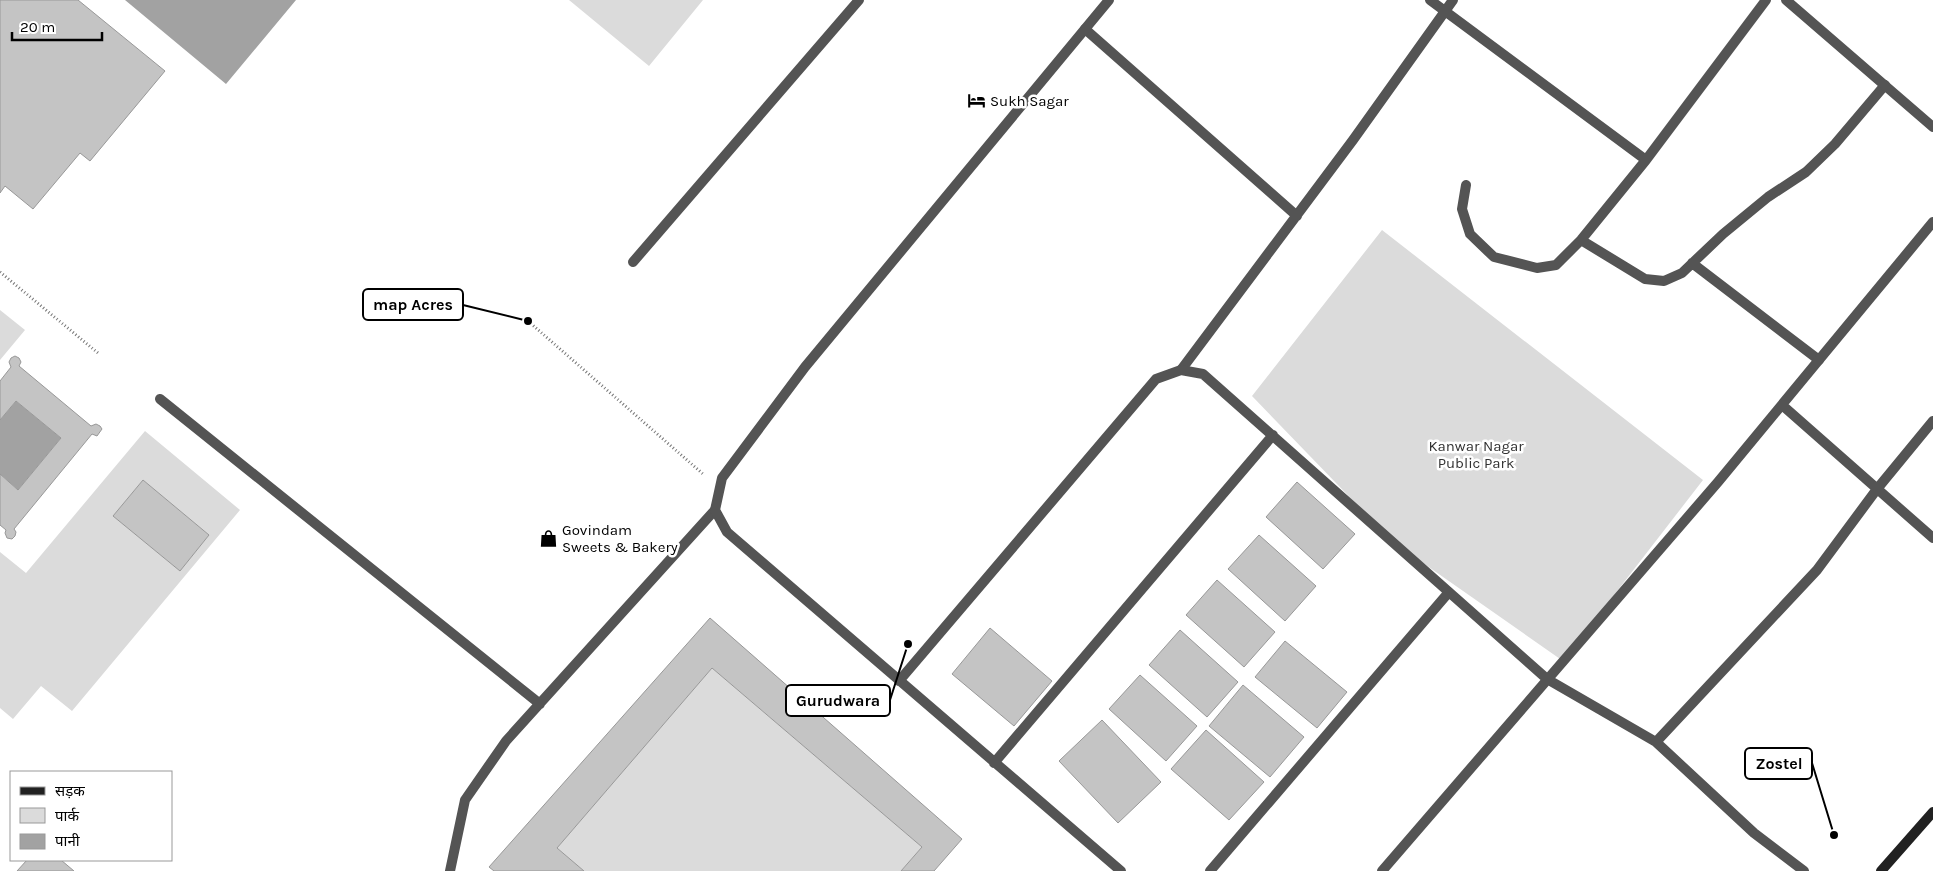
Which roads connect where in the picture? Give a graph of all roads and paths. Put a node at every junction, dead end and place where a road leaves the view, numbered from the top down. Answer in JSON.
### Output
{"nodes":[{"id":1,"x":859,"y":0,"type":"edge"},
{"id":2,"x":1109,"y":0,"type":"edge"},
{"id":3,"x":1430,"y":0,"type":"edge"},
{"id":4,"x":1453,"y":0,"type":"edge"},
{"id":5,"x":1766,"y":0,"type":"edge"},
{"id":6,"x":1786,"y":0,"type":"edge"},
{"id":7,"x":1445,"y":12,"type":"junction"},
{"id":8,"x":1085,"y":30,"type":"junction"},
{"id":9,"x":1885,"y":85,"type":"junction"},
{"id":10,"x":1933,"y":127,"type":"edge"},
{"id":11,"x":1646,"y":160,"type":"junction"},
{"id":12,"x":1466,"y":185,"type":"dead end"},
{"id":13,"x":1297,"y":216,"type":"junction"},
{"id":14,"x":1933,"y":222,"type":"edge"},
{"id":15,"x":1581,"y":240,"type":"junction"},
{"id":16,"x":633,"y":262,"type":"dead end"},
{"id":17,"x":1692,"y":263,"type":"junction"},
{"id":18,"x":0,"y":272,"type":"edge"},
{"id":19,"x":528,"y":322,"type":"dead end"},
{"id":20,"x":98,"y":353,"type":"dead end"},
{"id":21,"x":1819,"y":360,"type":"junction"},
{"id":22,"x":1180,"y":370,"type":"junction"},
{"id":23,"x":160,"y":399,"type":"dead end"},
{"id":24,"x":1782,"y":405,"type":"junction"},
{"id":25,"x":1933,"y":421,"type":"edge"},
{"id":26,"x":1273,"y":435,"type":"junction"},
{"id":27,"x":720,"y":489,"type":"junction"},
{"id":28,"x":1877,"y":489,"type":"junction"},
{"id":29,"x":714,"y":510,"type":"junction"},
{"id":30,"x":1933,"y":538,"type":"edge"},
{"id":31,"x":1449,"y":592,"type":"junction"},
{"id":32,"x":1547,"y":680,"type":"junction"},
{"id":33,"x":899,"y":681,"type":"junction"},
{"id":34,"x":540,"y":704,"type":"junction"},
{"id":35,"x":1656,"y":742,"type":"junction"},
{"id":36,"x":994,"y":763,"type":"junction"},
{"id":37,"x":1933,"y":812,"type":"edge"},
{"id":38,"x":450,"y":871,"type":"edge"},
{"id":39,"x":1121,"y":871,"type":"edge"},
{"id":40,"x":1210,"y":871,"type":"edge"},
{"id":41,"x":1382,"y":871,"type":"edge"},
{"id":42,"x":1804,"y":871,"type":"edge"},
{"id":43,"x":1881,"y":871,"type":"edge"}],
"edges":[{"from":1,"to":16,"type":"street"},
{"from":2,"to":8,"type":"street"},
{"from":3,"to":7,"type":"street"},
{"from":4,"to":7,"type":"street"},
{"from":5,"to":11,"type":"street"},
{"from":6,"to":9,"type":"street"},
{"from":7,"to":11,"type":"street"},
{"from":7,"to":13,"type":"street"},
{"from":8,"to":13,"type":"street"},
{"from":8,"to":27,"type":"street"},
{"from":9,"to":10,"type":"street"},
{"from":9,"to":17,"type":"street"},
{"from":11,"to":15,"type":"street"},
{"from":12,"to":15,"type":"street"},
{"from":13,"to":22,"type":"street"},
{"from":14,"to":21,"type":"street"},
{"from":15,"to":17,"type":"street"},
{"from":17,"to":21,"type":"street"},
{"from":18,"to":20,"type":"path"},
{"from":19,"to":27,"type":"path"},
{"from":21,"to":24,"type":"street"},
{"from":22,"to":26,"type":"street"},
{"from":22,"to":33,"type":"street"},
{"from":23,"to":34,"type":"street"},
{"from":24,"to":28,"type":"street"},
{"from":24,"to":32,"type":"street"},
{"from":25,"to":28,"type":"street"},
{"from":26,"to":31,"type":"street"},
{"from":26,"to":36,"type":"street"},
{"from":27,"to":29,"type":"street"},
{"from":28,"to":30,"type":"street"},
{"from":28,"to":35,"type":"street"},
{"from":29,"to":33,"type":"street"},
{"from":29,"to":34,"type":"street"},
{"from":31,"to":32,"type":"street"},
{"from":31,"to":40,"type":"street"},
{"from":32,"to":35,"type":"street"},
{"from":32,"to":41,"type":"street"},
{"from":33,"to":36,"type":"street"},
{"from":34,"to":38,"type":"street"},
{"from":35,"to":42,"type":"street"},
{"from":36,"to":39,"type":"street"},
{"from":37,"to":43,"type":"main road"}]}
